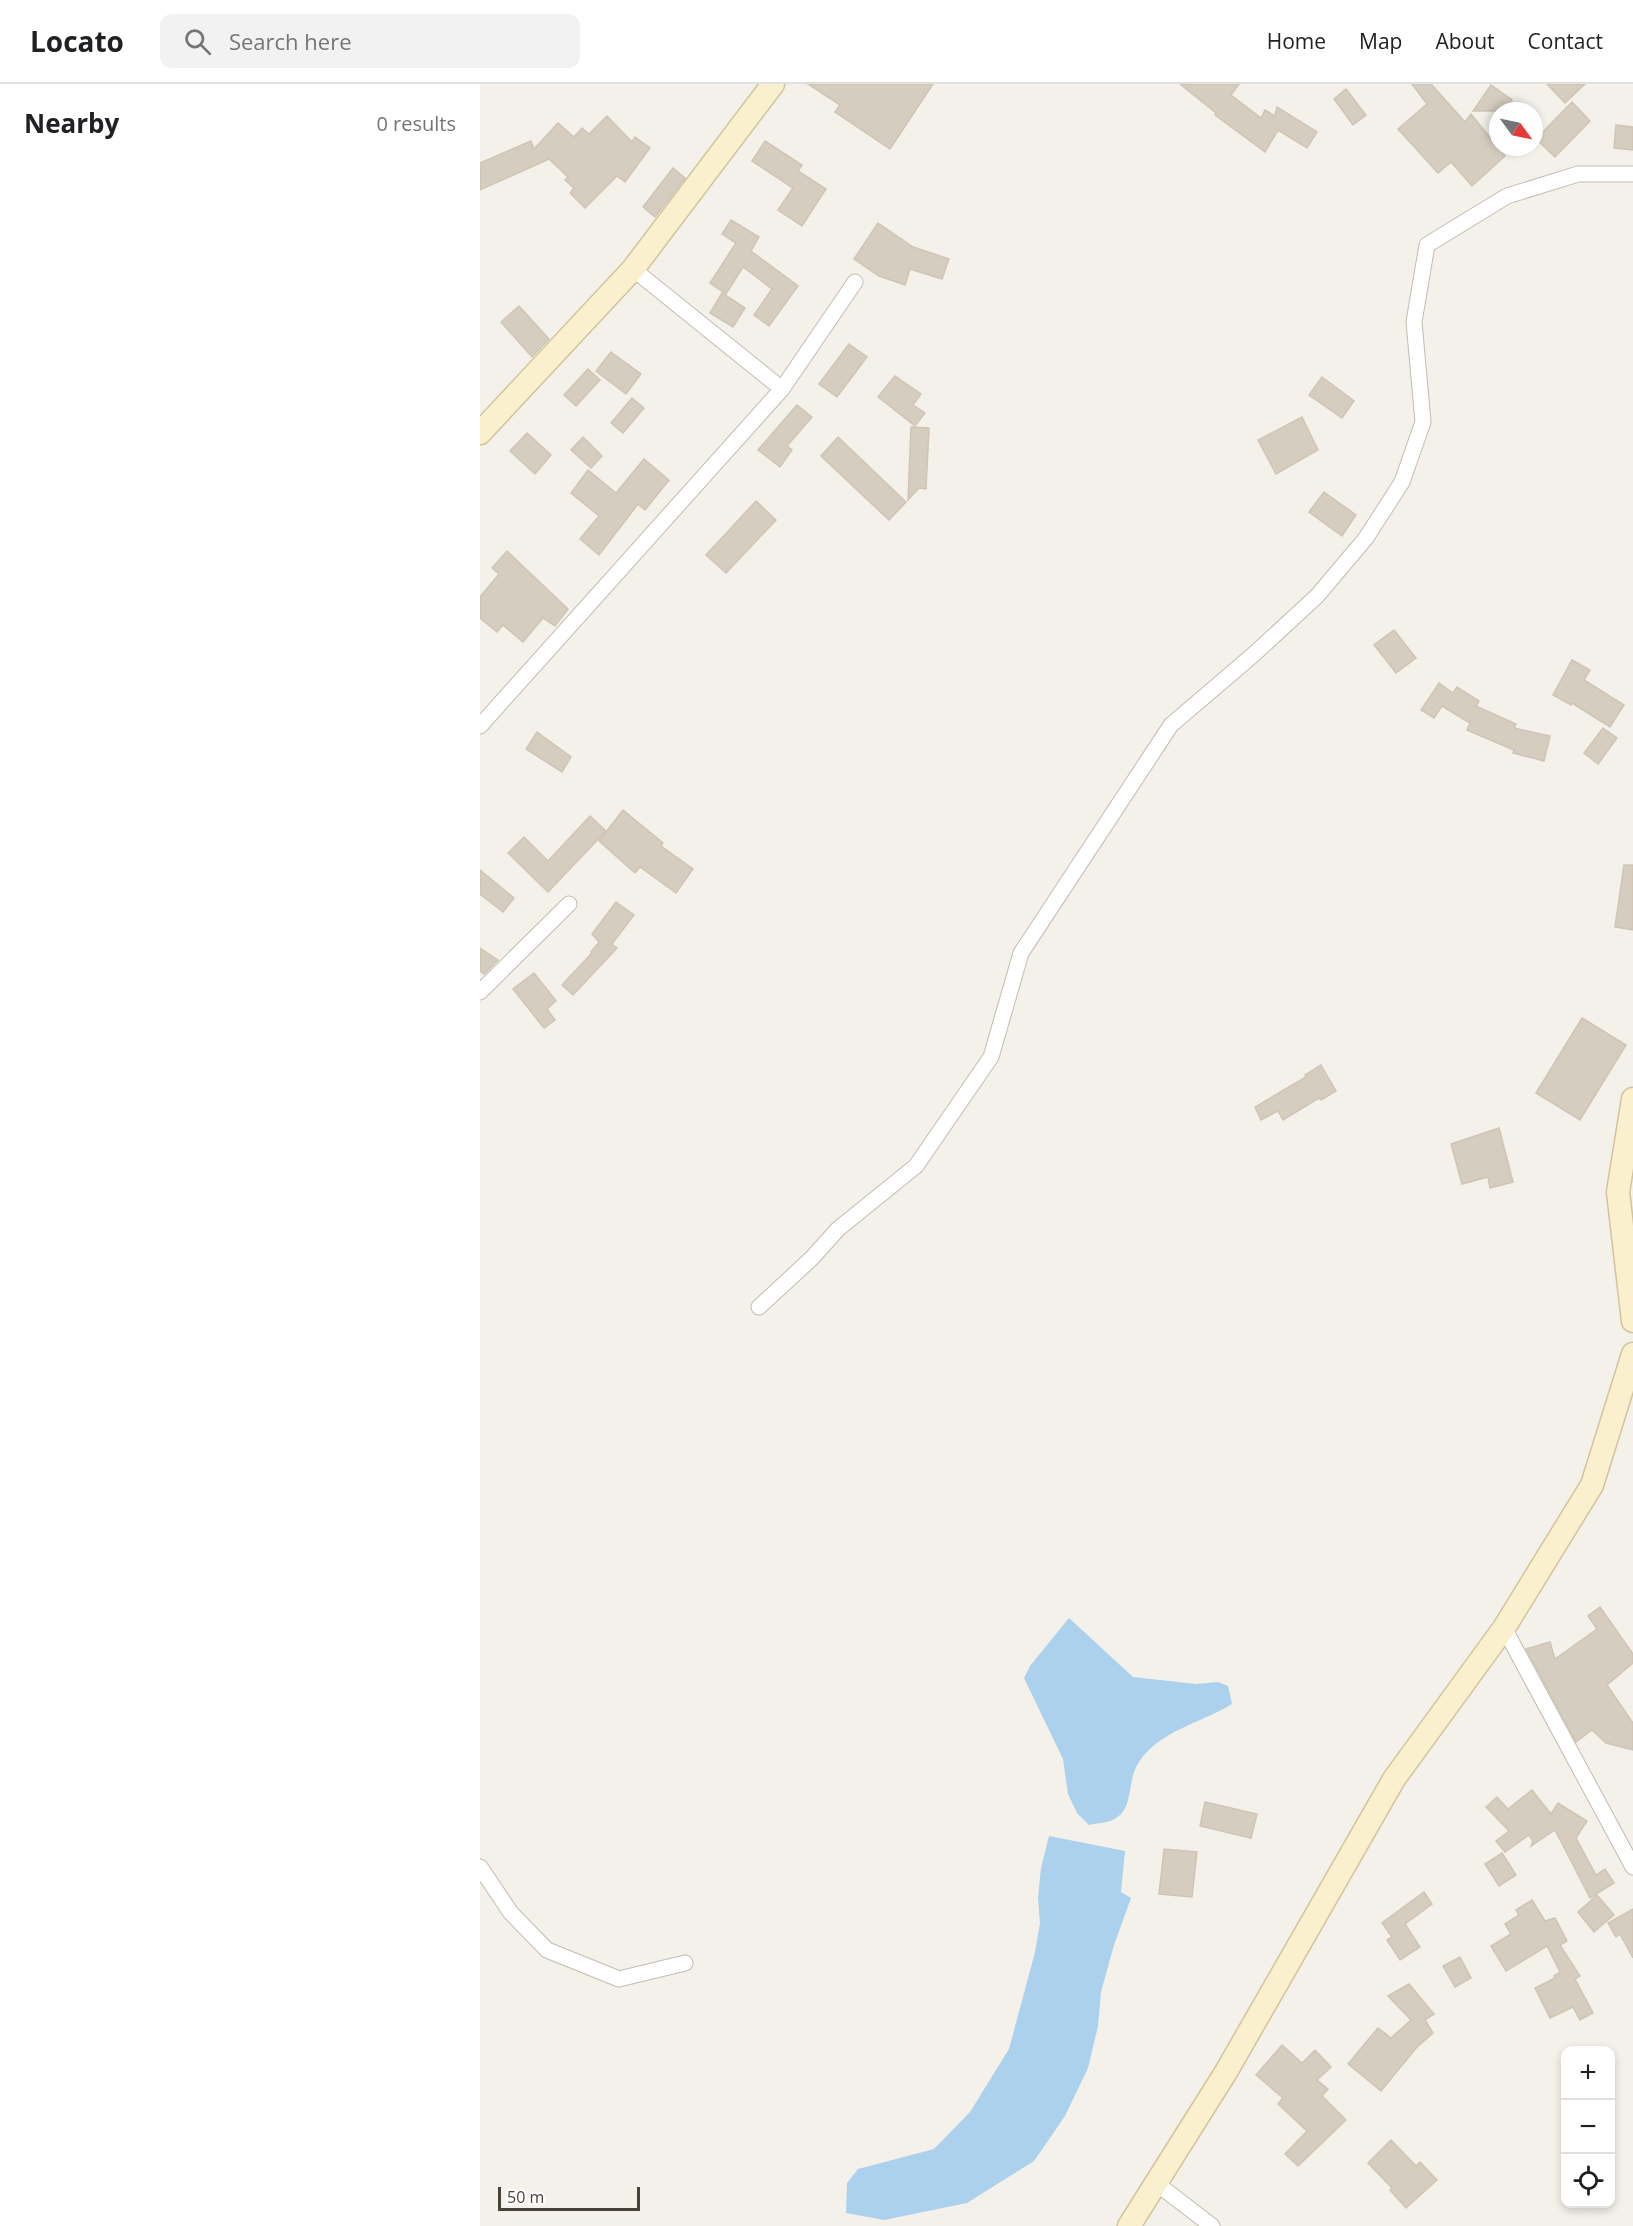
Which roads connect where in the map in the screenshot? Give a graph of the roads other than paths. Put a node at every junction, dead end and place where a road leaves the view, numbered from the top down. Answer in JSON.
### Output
{"nodes":[{"id":1,"x":773,"y":84,"type":"edge"},
{"id":2,"x":1633,"y":174,"type":"edge"},
{"id":3,"x":633,"y":269,"type":"junction"},
{"id":4,"x":855,"y":282,"type":"dead end"},
{"id":5,"x":782,"y":389,"type":"junction"},
{"id":6,"x":480,"y":433,"type":"edge"},
{"id":7,"x":481,"y":722,"type":"edge"},
{"id":8,"x":569,"y":904,"type":"dead end"},
{"id":9,"x":480,"y":992,"type":"edge"},
{"id":10,"x":1633,"y":1099,"type":"edge"},
{"id":11,"x":759,"y":1307,"type":"dead end"},
{"id":12,"x":1633,"y":1321,"type":"edge"},
{"id":13,"x":1633,"y":1354,"type":"edge"},
{"id":14,"x":1504,"y":1628,"type":"junction"},
{"id":15,"x":1633,"y":1867,"type":"edge"},
{"id":16,"x":480,"y":1868,"type":"edge"},
{"id":17,"x":685,"y":1963,"type":"dead end"},
{"id":18,"x":1156,"y":2183,"type":"junction"},
{"id":19,"x":1129,"y":2226,"type":"edge"},
{"id":20,"x":1212,"y":2226,"type":"edge"}],
"edges":[{"from":1,"to":3,"type":"main road"},
{"from":2,"to":11,"type":"street"},
{"from":3,"to":5,"type":"street"},
{"from":3,"to":6,"type":"main road"},
{"from":4,"to":5,"type":"street"},
{"from":5,"to":7,"type":"street"},
{"from":8,"to":9,"type":"street"},
{"from":10,"to":12,"type":"main road"},
{"from":13,"to":14,"type":"main road"},
{"from":14,"to":15,"type":"street"},
{"from":14,"to":18,"type":"main road"},
{"from":16,"to":17,"type":"street"},
{"from":18,"to":19,"type":"main road"},
{"from":18,"to":20,"type":"street"}]}
